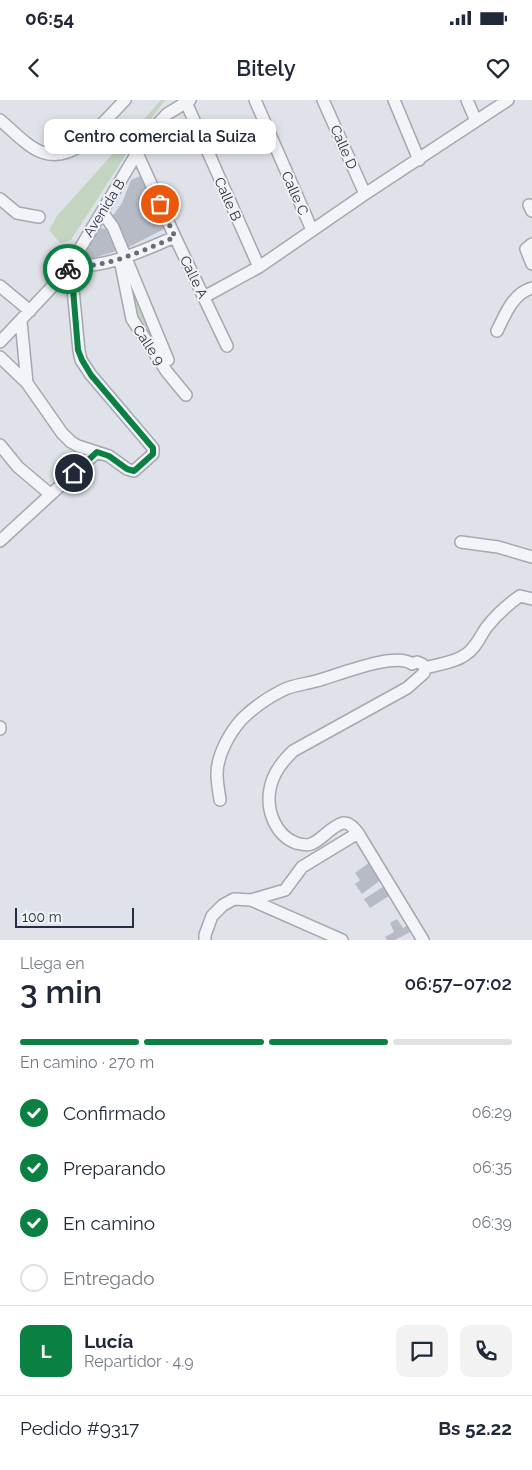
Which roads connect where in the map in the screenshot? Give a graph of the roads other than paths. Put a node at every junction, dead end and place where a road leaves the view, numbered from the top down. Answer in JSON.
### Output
{"nodes":[{"id":1,"x":125,"y":100,"type":"edge"},
{"id":2,"x":255,"y":100,"type":"edge"},
{"id":3,"x":323,"y":100,"type":"edge"},
{"id":4,"x":394,"y":100,"type":"edge"},
{"id":5,"x":467,"y":100,"type":"edge"},
{"id":6,"x":508,"y":100,"type":"edge"},
{"id":7,"x":187,"y":101,"type":"edge"},
{"id":8,"x":0,"y":120,"type":"edge"},
{"id":9,"x":476,"y":121,"type":"junction"},
{"id":10,"x":137,"y":153,"type":"junction"},
{"id":11,"x":419,"y":160,"type":"junction"},
{"id":12,"x":365,"y":194,"type":"junction"},
{"id":13,"x":0,"y":199,"type":"edge"},
{"id":14,"x":102,"y":212,"type":"junction"},
{"id":15,"x":39,"y":217,"type":"dead end"},
{"id":16,"x":312,"y":230,"type":"junction"},
{"id":17,"x":175,"y":237,"type":"junction"},
{"id":18,"x":532,"y":244,"type":"edge"},
{"id":19,"x":123,"y":258,"type":"junction"},
{"id":20,"x":532,"y":264,"type":"edge"},
{"id":21,"x":258,"y":267,"type":"junction"},
{"id":22,"x":68,"y":269,"type":"junction"},
{"id":23,"x":0,"y":286,"type":"edge"},
{"id":24,"x":532,"y":288,"type":"edge"},
{"id":25,"x":204,"y":297,"type":"junction"},
{"id":26,"x":30,"y":311,"type":"junction"},
{"id":27,"x":21,"y":321,"type":"junction"},
{"id":28,"x":497,"y":331,"type":"dead end"},
{"id":29,"x":0,"y":342,"type":"edge"},
{"id":30,"x":227,"y":346,"type":"dead end"},
{"id":31,"x":0,"y":356,"type":"edge"},
{"id":32,"x":168,"y":360,"type":"dead end"},
{"id":33,"x":26,"y":383,"type":"junction"},
{"id":34,"x":186,"y":395,"type":"dead end"},
{"id":35,"x":0,"y":445,"type":"edge"},
{"id":36,"x":97,"y":452,"type":"junction"},
{"id":37,"x":50,"y":494,"type":"junction"},
{"id":38,"x":0,"y":541,"type":"edge"},
{"id":39,"x":461,"y":542,"type":"dead end"},
{"id":40,"x":532,"y":557,"type":"edge"},
{"id":41,"x":532,"y":599,"type":"edge"},
{"id":42,"x":421,"y":673,"type":"junction"},
{"id":43,"x":220,"y":800,"type":"dead end"},
{"id":44,"x":358,"y":833,"type":"junction"},
{"id":45,"x":251,"y":900,"type":"junction"},
{"id":46,"x":205,"y":940,"type":"edge"},
{"id":47,"x":342,"y":940,"type":"edge"},
{"id":48,"x":423,"y":940,"type":"edge"}],
"edges":[{"from":1,"to":8,"type":"street"},
{"from":2,"to":16,"type":"street","name":"Calle C"},
{"from":3,"to":12,"type":"street","name":"Calle D"},
{"from":4,"to":11,"type":"street"},
{"from":5,"to":9,"type":"street"},
{"from":6,"to":9,"type":"street"},
{"from":7,"to":10,"type":"street","name":"Avenida B"},
{"from":7,"to":21,"type":"street","name":"Calle B"},
{"from":9,"to":11,"type":"street"},
{"from":10,"to":14,"type":"street","name":"Avenida B"},
{"from":10,"to":17,"type":"street","name":"Calle A"},
{"from":11,"to":12,"type":"street"},
{"from":12,"to":16,"type":"street"},
{"from":13,"to":15,"type":"street"},
{"from":14,"to":19,"type":"street"},
{"from":14,"to":22,"type":"street","name":"Avenida B"},
{"from":16,"to":21,"type":"street"},
{"from":17,"to":19,"type":"street"},
{"from":17,"to":25,"type":"street","name":"Calle A"},
{"from":18,"to":20,"type":"street"},
{"from":19,"to":22,"type":"street"},
{"from":19,"to":32,"type":"street"},
{"from":19,"to":34,"type":"street","name":"Calle 9"},
{"from":21,"to":25,"type":"street"},
{"from":22,"to":26,"type":"street","name":"Avenida B"},
{"from":22,"to":36,"type":"street"},
{"from":23,"to":26,"type":"street"},
{"from":24,"to":28,"type":"street"},
{"from":25,"to":30,"type":"street","name":"Calle A"},
{"from":26,"to":27,"type":"street","name":"Avenida B"},
{"from":27,"to":29,"type":"street","name":"Avenida B"},
{"from":27,"to":33,"type":"street"},
{"from":31,"to":33,"type":"street"},
{"from":33,"to":36,"type":"street"},
{"from":35,"to":37,"type":"street"},
{"from":36,"to":37,"type":"street"},
{"from":37,"to":38,"type":"street"},
{"from":39,"to":40,"type":"street"},
{"from":41,"to":42,"type":"street"},
{"from":42,"to":43,"type":"street"},
{"from":42,"to":44,"type":"street"},
{"from":44,"to":45,"type":"street"},
{"from":44,"to":48,"type":"street"},
{"from":45,"to":46,"type":"street"},
{"from":45,"to":47,"type":"street"}]}
